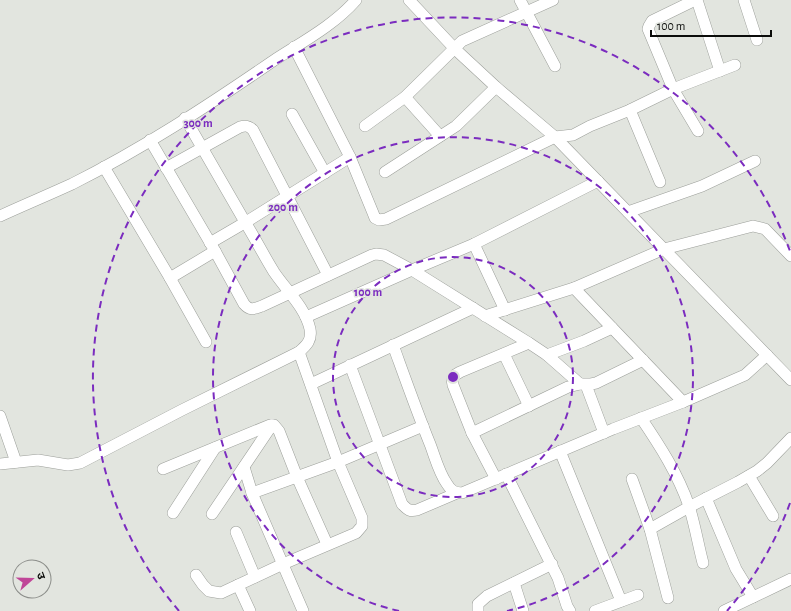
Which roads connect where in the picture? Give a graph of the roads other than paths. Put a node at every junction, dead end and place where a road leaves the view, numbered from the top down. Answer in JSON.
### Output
{"nodes":[{"id":1,"x":356,"y":0,"type":"edge"},
{"id":2,"x":409,"y":0,"type":"edge"},
{"id":3,"x":520,"y":0,"type":"edge"},
{"id":4,"x":553,"y":0,"type":"edge"},
{"id":5,"x":696,"y":0,"type":"edge"},
{"id":6,"x":744,"y":0,"type":"edge"},
{"id":7,"x":526,"y":12,"type":"junction"},
{"id":8,"x":757,"y":40,"type":"dead end"},
{"id":9,"x":294,"y":47,"type":"junction"},
{"id":10,"x":455,"y":49,"type":"junction"},
{"id":11,"x":735,"y":65,"type":"dead end"},
{"id":12,"x":555,"y":66,"type":"dead end"},
{"id":13,"x":720,"y":71,"type":"junction"},
{"id":14,"x":496,"y":87,"type":"junction"},
{"id":15,"x":673,"y":89,"type":"junction"},
{"id":16,"x":405,"y":97,"type":"junction"},
{"id":17,"x":630,"y":110,"type":"junction"},
{"id":18,"x":292,"y":114,"type":"dead end"},
{"id":19,"x":185,"y":118,"type":"junction"},
{"id":20,"x":365,"y":126,"type":"dead end"},
{"id":21,"x":698,"y":131,"type":"dead end"},
{"id":22,"x":440,"y":136,"type":"junction"},
{"id":23,"x":555,"y":137,"type":"junction"},
{"id":24,"x":150,"y":140,"type":"junction"},
{"id":25,"x":202,"y":148,"type":"junction"},
{"id":26,"x":350,"y":157,"type":"junction"},
{"id":27,"x":755,"y":161,"type":"dead end"},
{"id":28,"x":104,"y":167,"type":"junction"},
{"id":29,"x":166,"y":168,"type":"junction"},
{"id":30,"x":385,"y":172,"type":"dead end"},
{"id":31,"x":325,"y":173,"type":"junction"},
{"id":32,"x":598,"y":180,"type":"junction"},
{"id":33,"x":660,"y":182,"type":"dead end"},
{"id":34,"x":288,"y":196,"type":"junction"},
{"id":35,"x":628,"y":212,"type":"junction"},
{"id":36,"x":0,"y":216,"type":"edge"},
{"id":37,"x":246,"y":222,"type":"junction"},
{"id":38,"x":474,"y":244,"type":"junction"},
{"id":39,"x":212,"y":247,"type":"junction"},
{"id":40,"x":664,"y":249,"type":"junction"},
{"id":41,"x":791,"y":256,"type":"edge"},
{"id":42,"x":412,"y":270,"type":"junction"},
{"id":43,"x":328,"y":276,"type":"junction"},
{"id":44,"x":170,"y":278,"type":"junction"},
{"id":45,"x":574,"y":288,"type":"junction"},
{"id":46,"x":290,"y":293,"type":"junction"},
{"id":47,"x":473,"y":308,"type":"junction"},
{"id":48,"x":505,"y":310,"type":"junction"},
{"id":49,"x":484,"y":316,"type":"junction"},
{"id":50,"x":306,"y":317,"type":"junction"},
{"id":51,"x":612,"y":328,"type":"junction"},
{"id":52,"x":206,"y":342,"type":"dead end"},
{"id":53,"x":529,"y":343,"type":"junction"},
{"id":54,"x":393,"y":345,"type":"junction"},
{"id":55,"x":300,"y":352,"type":"junction"},
{"id":56,"x":504,"y":354,"type":"junction"},
{"id":57,"x":547,"y":355,"type":"junction"},
{"id":58,"x":767,"y":355,"type":"junction"},
{"id":59,"x":643,"y":360,"type":"junction"},
{"id":60,"x":350,"y":365,"type":"junction"},
{"id":61,"x":791,"y":380,"type":"edge"},
{"id":62,"x":311,"y":384,"type":"junction"},
{"id":63,"x":583,"y":384,"type":"junction"},
{"id":64,"x":683,"y":402,"type":"junction"},
{"id":65,"x":529,"y":406,"type":"junction"},
{"id":66,"x":0,"y":416,"type":"edge"},
{"id":67,"x":640,"y":418,"type":"junction"},
{"id":68,"x":272,"y":425,"type":"junction"},
{"id":69,"x":423,"y":426,"type":"junction"},
{"id":70,"x":604,"y":432,"type":"junction"},
{"id":71,"x":472,"y":433,"type":"junction"},
{"id":72,"x":791,"y":438,"type":"edge"},
{"id":73,"x":380,"y":444,"type":"junction"},
{"id":74,"x":215,"y":448,"type":"junction"},
{"id":75,"x":560,"y":452,"type":"junction"},
{"id":76,"x":16,"y":462,"type":"junction"},
{"id":77,"x":338,"y":462,"type":"junction"},
{"id":78,"x":0,"y":464,"type":"edge"},
{"id":79,"x":244,"y":467,"type":"junction"},
{"id":80,"x":163,"y":469,"type":"dead end"},
{"id":81,"x":506,"y":474,"type":"junction"},
{"id":82,"x":749,"y":476,"type":"junction"},
{"id":83,"x":297,"y":477,"type":"junction"},
{"id":84,"x":496,"y":479,"type":"junction"},
{"id":85,"x":632,"y":479,"type":"dead end"},
{"id":86,"x":252,"y":492,"type":"junction"},
{"id":87,"x":457,"y":493,"type":"junction"},
{"id":88,"x":706,"y":498,"type":"junction"},
{"id":89,"x":689,"y":507,"type":"junction"},
{"id":90,"x":173,"y":514,"type":"dead end"},
{"id":91,"x":212,"y":514,"type":"dead end"},
{"id":92,"x":773,"y":516,"type":"dead end"},
{"id":93,"x":650,"y":530,"type":"junction"},
{"id":94,"x":236,"y":532,"type":"dead end"},
{"id":95,"x":327,"y":544,"type":"junction"},
{"id":96,"x":703,"y":563,"type":"dead end"},
{"id":97,"x":282,"y":564,"type":"junction"},
{"id":98,"x":552,"y":564,"type":"junction"},
{"id":99,"x":196,"y":574,"type":"dead end"},
{"id":100,"x":255,"y":577,"type":"junction"},
{"id":101,"x":791,"y":579,"type":"edge"},
{"id":102,"x":514,"y":583,"type":"junction"},
{"id":103,"x":238,"y":585,"type":"junction"},
{"id":104,"x":638,"y":595,"type":"dead end"},
{"id":105,"x":754,"y":597,"type":"junction"},
{"id":106,"x":668,"y":598,"type":"dead end"},
{"id":107,"x":621,"y":601,"type":"junction"},
{"id":108,"x":606,"y":609,"type":"edge"},
{"id":109,"x":250,"y":611,"type":"edge"},
{"id":110,"x":303,"y":611,"type":"edge"},
{"id":111,"x":478,"y":611,"type":"edge"},
{"id":112,"x":523,"y":611,"type":"edge"},
{"id":113,"x":570,"y":611,"type":"edge"},
{"id":114,"x":595,"y":611,"type":"edge"},
{"id":115,"x":724,"y":611,"type":"edge"}],
"edges":[{"from":1,"to":9,"type":"street"},
{"from":2,"to":10,"type":"street"},
{"from":3,"to":7,"type":"street"},
{"from":4,"to":7,"type":"street"},
{"from":5,"to":13,"type":"street"},
{"from":5,"to":15,"type":"street"},
{"from":6,"to":8,"type":"street"},
{"from":7,"to":10,"type":"street"},
{"from":7,"to":12,"type":"street"},
{"from":9,"to":19,"type":"street"},
{"from":9,"to":26,"type":"street"},
{"from":10,"to":14,"type":"street"},
{"from":10,"to":16,"type":"street"},
{"from":11,"to":13,"type":"street"},
{"from":13,"to":15,"type":"street"},
{"from":14,"to":22,"type":"street"},
{"from":14,"to":23,"type":"street"},
{"from":15,"to":17,"type":"street"},
{"from":15,"to":21,"type":"street"},
{"from":16,"to":20,"type":"street"},
{"from":16,"to":22,"type":"street"},
{"from":17,"to":23,"type":"street"},
{"from":17,"to":33,"type":"street"},
{"from":18,"to":31,"type":"street"},
{"from":19,"to":24,"type":"street"},
{"from":19,"to":25,"type":"street"},
{"from":22,"to":30,"type":"street"},
{"from":23,"to":26,"type":"street"},
{"from":23,"to":32,"type":"street"},
{"from":24,"to":28,"type":"street"},
{"from":24,"to":29,"type":"street"},
{"from":25,"to":29,"type":"street"},
{"from":25,"to":34,"type":"street"},
{"from":25,"to":37,"type":"street"},
{"from":26,"to":31,"type":"street"},
{"from":27,"to":35,"type":"street"},
{"from":28,"to":36,"type":"street"},
{"from":28,"to":44,"type":"street"},
{"from":29,"to":39,"type":"street"},
{"from":31,"to":34,"type":"street"},
{"from":32,"to":35,"type":"street"},
{"from":32,"to":38,"type":"street"},
{"from":34,"to":37,"type":"street"},
{"from":34,"to":43,"type":"street"},
{"from":35,"to":40,"type":"street"},
{"from":37,"to":39,"type":"street"},
{"from":37,"to":46,"type":"street"},
{"from":38,"to":42,"type":"street"},
{"from":38,"to":48,"type":"street"},
{"from":39,"to":44,"type":"street"},
{"from":39,"to":46,"type":"street"},
{"from":40,"to":41,"type":"street"},
{"from":40,"to":45,"type":"street"},
{"from":40,"to":58,"type":"street"},
{"from":42,"to":43,"type":"street"},
{"from":42,"to":47,"type":"street"},
{"from":42,"to":50,"type":"street"},
{"from":43,"to":46,"type":"street"},
{"from":44,"to":52,"type":"street"},
{"from":45,"to":48,"type":"street"},
{"from":45,"to":51,"type":"street"},
{"from":46,"to":50,"type":"street"},
{"from":47,"to":49,"type":"street"},
{"from":47,"to":54,"type":"street"},
{"from":48,"to":49,"type":"street"},
{"from":49,"to":53,"type":"street"},
{"from":50,"to":55,"type":"street"},
{"from":51,"to":57,"type":"street"},
{"from":51,"to":59,"type":"street"},
{"from":53,"to":56,"type":"street"},
{"from":53,"to":57,"type":"street"},
{"from":54,"to":60,"type":"street"},
{"from":54,"to":69,"type":"street"},
{"from":55,"to":62,"type":"street"},
{"from":55,"to":76,"type":"street"},
{"from":56,"to":65,"type":"street"},
{"from":56,"to":71,"type":"street"},
{"from":57,"to":63,"type":"street"},
{"from":58,"to":61,"type":"street"},
{"from":58,"to":64,"type":"street"},
{"from":59,"to":63,"type":"street"},
{"from":59,"to":64,"type":"street"},
{"from":60,"to":62,"type":"street"},
{"from":60,"to":73,"type":"street"},
{"from":62,"to":77,"type":"street"},
{"from":63,"to":65,"type":"street"},
{"from":63,"to":70,"type":"street"},
{"from":64,"to":67,"type":"street"},
{"from":65,"to":71,"type":"street"},
{"from":66,"to":76,"type":"street"},
{"from":67,"to":70,"type":"street"},
{"from":67,"to":89,"type":"street"},
{"from":68,"to":74,"type":"street"},
{"from":68,"to":79,"type":"street"},
{"from":68,"to":83,"type":"street"},
{"from":69,"to":73,"type":"street"},
{"from":69,"to":87,"type":"street"},
{"from":70,"to":75,"type":"street"},
{"from":71,"to":84,"type":"street"},
{"from":72,"to":82,"type":"street"},
{"from":73,"to":77,"type":"street"},
{"from":73,"to":87,"type":"street"},
{"from":74,"to":80,"type":"street"},
{"from":74,"to":90,"type":"street"},
{"from":75,"to":81,"type":"street"},
{"from":75,"to":107,"type":"street"},
{"from":76,"to":78,"type":"street"},
{"from":77,"to":83,"type":"street"},
{"from":77,"to":95,"type":"street"},
{"from":79,"to":86,"type":"street"},
{"from":79,"to":91,"type":"street"},
{"from":81,"to":84,"type":"street"},
{"from":81,"to":98,"type":"street"},
{"from":82,"to":88,"type":"street"},
{"from":82,"to":92,"type":"street"},
{"from":83,"to":86,"type":"street"},
{"from":83,"to":95,"type":"street"},
{"from":84,"to":87,"type":"street"},
{"from":85,"to":93,"type":"street"},
{"from":86,"to":97,"type":"street"},
{"from":88,"to":89,"type":"street"},
{"from":88,"to":105,"type":"street"},
{"from":89,"to":93,"type":"street"},
{"from":89,"to":96,"type":"street"},
{"from":93,"to":106,"type":"street"},
{"from":94,"to":100,"type":"street"},
{"from":95,"to":97,"type":"street"},
{"from":97,"to":100,"type":"street"},
{"from":97,"to":110,"type":"street"},
{"from":98,"to":102,"type":"street"},
{"from":98,"to":113,"type":"street"},
{"from":99,"to":103,"type":"street"},
{"from":100,"to":103,"type":"street"},
{"from":101,"to":105,"type":"street"},
{"from":102,"to":111,"type":"street"},
{"from":102,"to":112,"type":"street"},
{"from":103,"to":109,"type":"street"},
{"from":104,"to":107,"type":"street"},
{"from":105,"to":115,"type":"street"},
{"from":107,"to":108,"type":"street"},
{"from":108,"to":114,"type":"street"}]}
